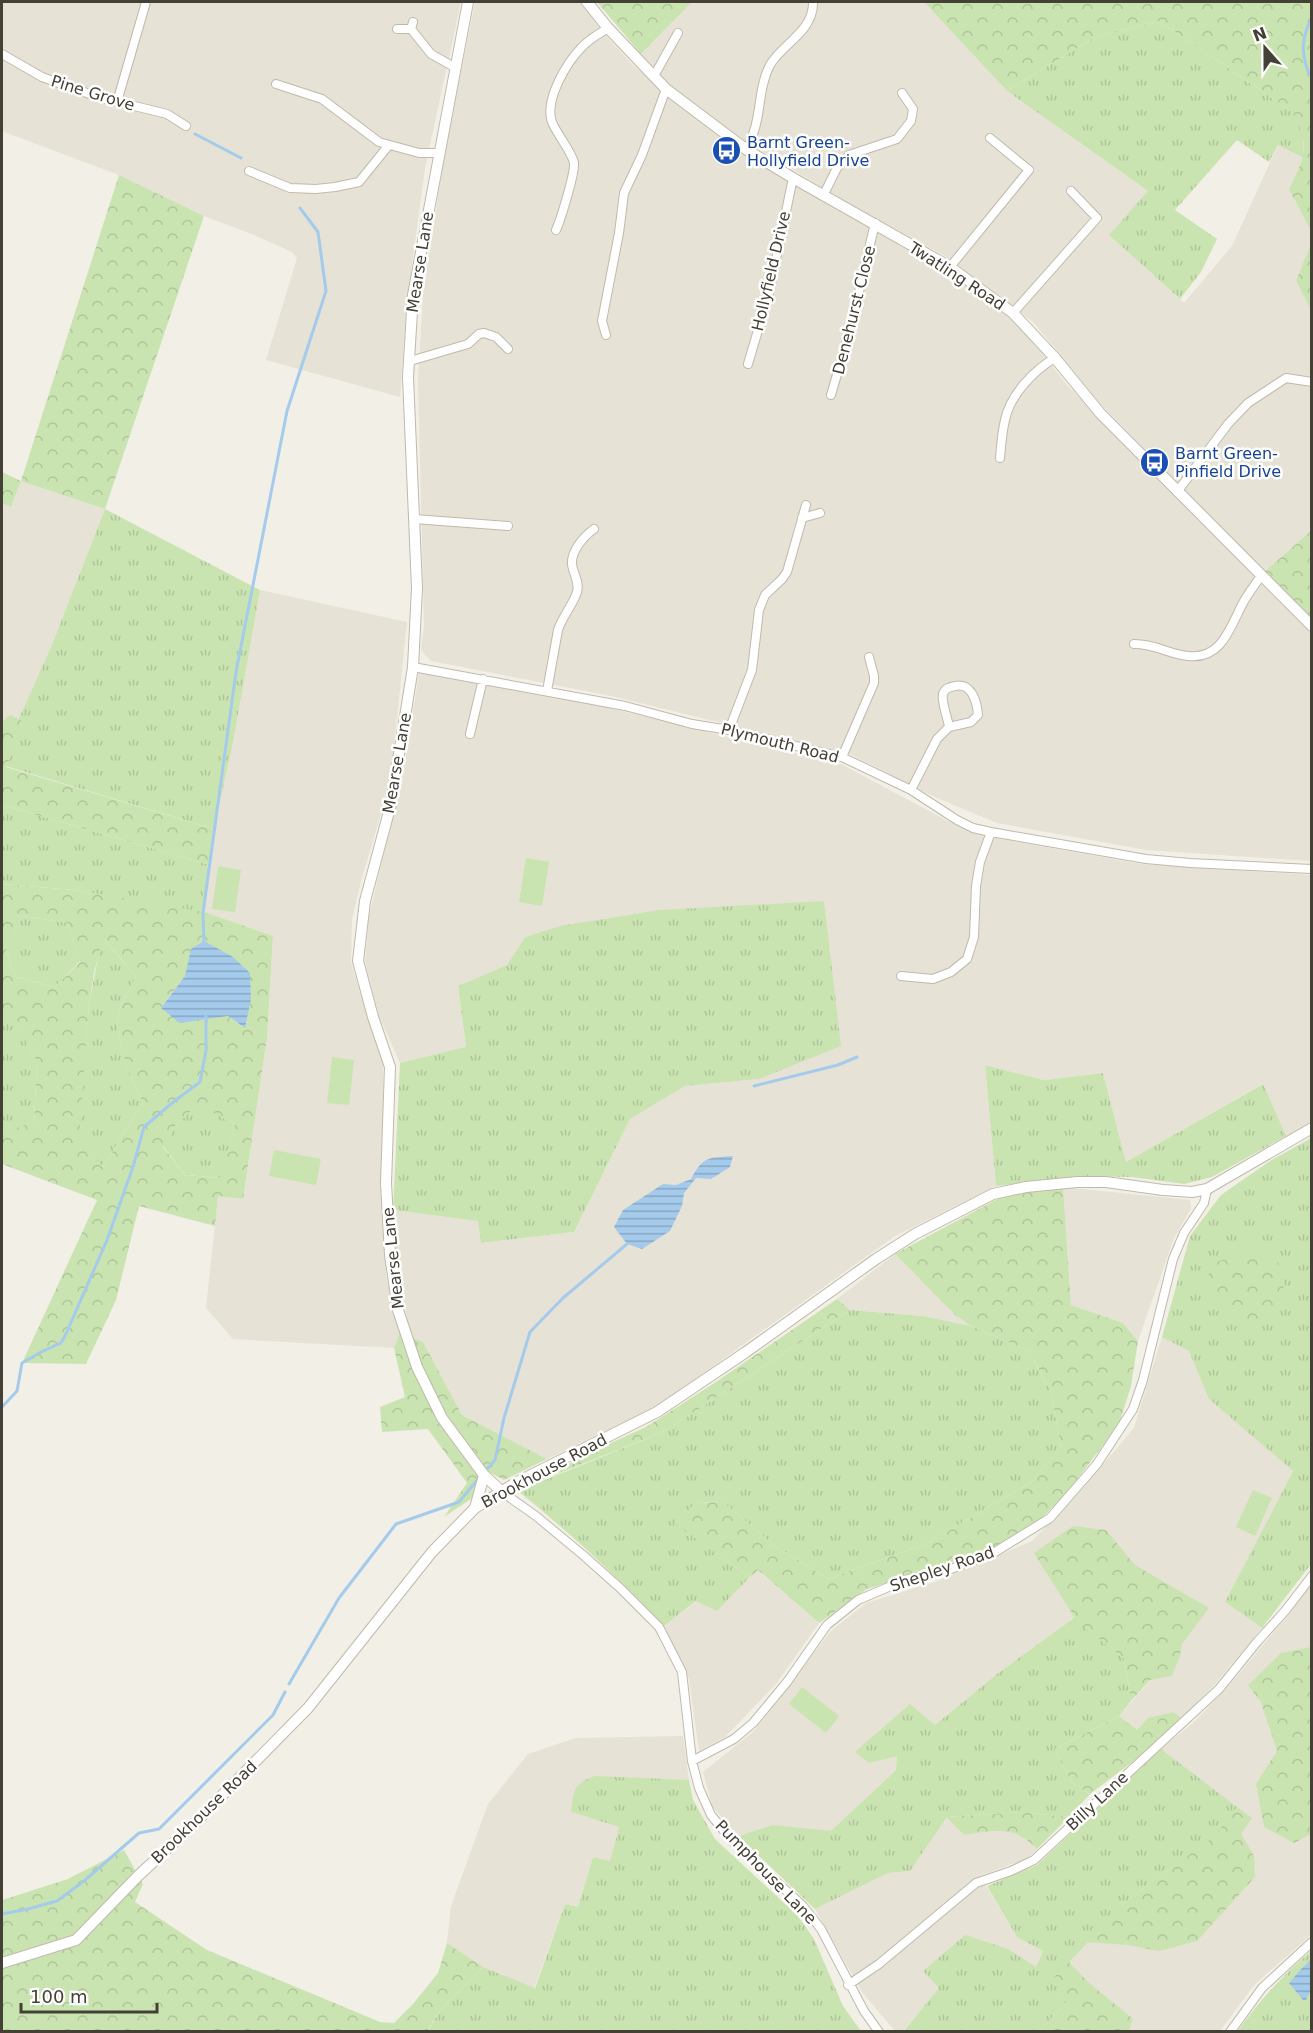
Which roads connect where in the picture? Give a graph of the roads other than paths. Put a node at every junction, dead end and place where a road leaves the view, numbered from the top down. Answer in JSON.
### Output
{"nodes":[{"id":1,"x":146,"y":2,"type":"edge"},
{"id":2,"x":468,"y":2,"type":"edge"},
{"id":3,"x":588,"y":2,"type":"edge"},
{"id":4,"x":813,"y":2,"type":"edge"},
{"id":5,"x":608,"y":28,"type":"junction"},
{"id":6,"x":397,"y":29,"type":"dead end"},
{"id":7,"x":678,"y":33,"type":"dead end"},
{"id":8,"x":2,"y":54,"type":"edge"},
{"id":9,"x":456,"y":68,"type":"junction"},
{"id":10,"x":654,"y":76,"type":"junction"},
{"id":11,"x":276,"y":84,"type":"dead end"},
{"id":12,"x":666,"y":89,"type":"junction"},
{"id":13,"x":902,"y":93,"type":"dead end"},
{"id":14,"x":117,"y":102,"type":"junction"},
{"id":15,"x":186,"y":126,"type":"dead end"},
{"id":16,"x":990,"y":138,"type":"dead end"},
{"id":17,"x":389,"y":145,"type":"junction"},
{"id":18,"x":747,"y":150,"type":"junction"},
{"id":19,"x":439,"y":153,"type":"junction"},
{"id":20,"x":249,"y":171,"type":"dead end"},
{"id":21,"x":793,"y":178,"type":"junction"},
{"id":22,"x":1071,"y":191,"type":"dead end"},
{"id":23,"x":823,"y":196,"type":"junction"},
{"id":24,"x":875,"y":223,"type":"junction"},
{"id":25,"x":556,"y":230,"type":"dead end"},
{"id":26,"x":950,"y":267,"type":"junction"},
{"id":27,"x":1013,"y":313,"type":"junction"},
{"id":28,"x":606,"y":335,"type":"dead end"},
{"id":29,"x":508,"y":349,"type":"dead end"},
{"id":30,"x":1055,"y":358,"type":"junction"},
{"id":31,"x":410,"y":361,"type":"junction"},
{"id":32,"x":748,"y":364,"type":"dead end"},
{"id":33,"x":1311,"y":382,"type":"edge"},
{"id":34,"x":831,"y":396,"type":"dead end"},
{"id":35,"x":1000,"y":458,"type":"dead end"},
{"id":36,"x":1177,"y":492,"type":"junction"},
{"id":37,"x":806,"y":506,"type":"dead end"},
{"id":38,"x":820,"y":513,"type":"dead end"},
{"id":39,"x":802,"y":518,"type":"junction"},
{"id":40,"x":414,"y":519,"type":"junction"},
{"id":41,"x":508,"y":526,"type":"dead end"},
{"id":42,"x":594,"y":529,"type":"dead end"},
{"id":43,"x":1261,"y":576,"type":"junction"},
{"id":44,"x":1311,"y":626,"type":"edge"},
{"id":45,"x":1134,"y":644,"type":"dead end"},
{"id":46,"x":869,"y":657,"type":"dead end"},
{"id":47,"x":413,"y":668,"type":"junction"},
{"id":48,"x":483,"y":679,"type":"junction"},
{"id":49,"x":547,"y":691,"type":"junction"},
{"id":50,"x":949,"y":727,"type":"junction"},
{"id":51,"x":729,"y":730,"type":"junction"},
{"id":52,"x":470,"y":734,"type":"dead end"},
{"id":53,"x":842,"y":757,"type":"junction"},
{"id":54,"x":911,"y":790,"type":"junction"},
{"id":55,"x":992,"y":832,"type":"junction"},
{"id":56,"x":1311,"y":869,"type":"edge"},
{"id":57,"x":901,"y":976,"type":"dead end"},
{"id":58,"x":1311,"y":1128,"type":"edge"},
{"id":59,"x":1207,"y":1189,"type":"junction"},
{"id":60,"x":484,"y":1475,"type":"junction"},
{"id":61,"x":502,"y":1492,"type":"junction"},
{"id":62,"x":475,"y":1508,"type":"junction"},
{"id":63,"x":1311,"y":1576,"type":"edge"},
{"id":64,"x":692,"y":1761,"type":"junction"},
{"id":65,"x":1311,"y":1942,"type":"edge"},
{"id":66,"x":2,"y":1963,"type":"edge"},
{"id":67,"x":848,"y":1985,"type":"junction"},
{"id":68,"x":879,"y":2031,"type":"edge"},
{"id":69,"x":1230,"y":2031,"type":"edge"}],
"edges":[{"from":1,"to":14,"type":"street"},
{"from":2,"to":9,"type":"street","name":"Mearse Lane"},
{"from":3,"to":5,"type":"street","name":"Twatling Road"},
{"from":4,"to":18,"type":"street"},
{"from":5,"to":10,"type":"street","name":"Twatling Road"},
{"from":5,"to":25,"type":"street"},
{"from":6,"to":9,"type":"street"},
{"from":7,"to":10,"type":"street"},
{"from":8,"to":14,"type":"street","name":"Pine Grove"},
{"from":9,"to":19,"type":"street","name":"Mearse Lane"},
{"from":10,"to":12,"type":"street","name":"Twatling Road"},
{"from":11,"to":17,"type":"street"},
{"from":12,"to":18,"type":"street","name":"Twatling Road"},
{"from":12,"to":28,"type":"street"},
{"from":13,"to":23,"type":"street"},
{"from":14,"to":15,"type":"street","name":"Pine Grove"},
{"from":16,"to":26,"type":"street"},
{"from":17,"to":19,"type":"street"},
{"from":17,"to":20,"type":"street"},
{"from":18,"to":21,"type":"street","name":"Twatling Road"},
{"from":19,"to":31,"type":"street","name":"Mearse Lane"},
{"from":21,"to":23,"type":"street","name":"Twatling Road"},
{"from":21,"to":32,"type":"street","name":"Hollyfield Drive"},
{"from":22,"to":27,"type":"street"},
{"from":23,"to":24,"type":"street","name":"Twatling Road"},
{"from":24,"to":26,"type":"street","name":"Twatling Road"},
{"from":24,"to":34,"type":"street","name":"Denehurst Close"},
{"from":26,"to":27,"type":"street","name":"Twatling Road"},
{"from":27,"to":30,"type":"street","name":"Twatling Road"},
{"from":29,"to":31,"type":"street"},
{"from":30,"to":35,"type":"street"},
{"from":30,"to":36,"type":"street","name":"Twatling Road"},
{"from":31,"to":40,"type":"street","name":"Mearse Lane"},
{"from":33,"to":36,"type":"street"},
{"from":36,"to":43,"type":"street","name":"Twatling Road"},
{"from":37,"to":39,"type":"street"},
{"from":38,"to":39,"type":"street"},
{"from":39,"to":51,"type":"street"},
{"from":40,"to":41,"type":"street"},
{"from":40,"to":47,"type":"street","name":"Mearse Lane"},
{"from":42,"to":49,"type":"street"},
{"from":43,"to":44,"type":"street","name":"Twatling Road"},
{"from":43,"to":45,"type":"street"},
{"from":46,"to":53,"type":"street"},
{"from":47,"to":48,"type":"street","name":"Plymouth Road"},
{"from":47,"to":60,"type":"street","name":"Mearse Lane"},
{"from":48,"to":49,"type":"street","name":"Plymouth Road"},
{"from":48,"to":52,"type":"street"},
{"from":49,"to":51,"type":"street","name":"Plymouth Road"},
{"from":50,"to":50,"type":"street"},
{"from":50,"to":54,"type":"street"},
{"from":51,"to":53,"type":"street","name":"Plymouth Road"},
{"from":53,"to":54,"type":"street","name":"Plymouth Road"},
{"from":54,"to":55,"type":"street","name":"Plymouth Road"},
{"from":55,"to":56,"type":"street","name":"Plymouth Road"},
{"from":55,"to":57,"type":"street"},
{"from":58,"to":59,"type":"street"},
{"from":59,"to":61,"type":"street","name":"Brookhouse Road"},
{"from":59,"to":64,"type":"street","name":"Shepley Road"},
{"from":60,"to":61,"type":"street","name":"Mearse Lane"},
{"from":60,"to":62,"type":"street"},
{"from":61,"to":62,"type":"street","name":"Brookhouse Road"},
{"from":61,"to":64,"type":"street","name":"Pumphouse Lane"},
{"from":62,"to":66,"type":"street","name":"Brookhouse Road"},
{"from":63,"to":67,"type":"street","name":"Billy Lane"},
{"from":64,"to":67,"type":"street","name":"Pumphouse Lane"},
{"from":65,"to":69,"type":"street"},
{"from":67,"to":68,"type":"street","name":"Pumphouse Lane"}]}
